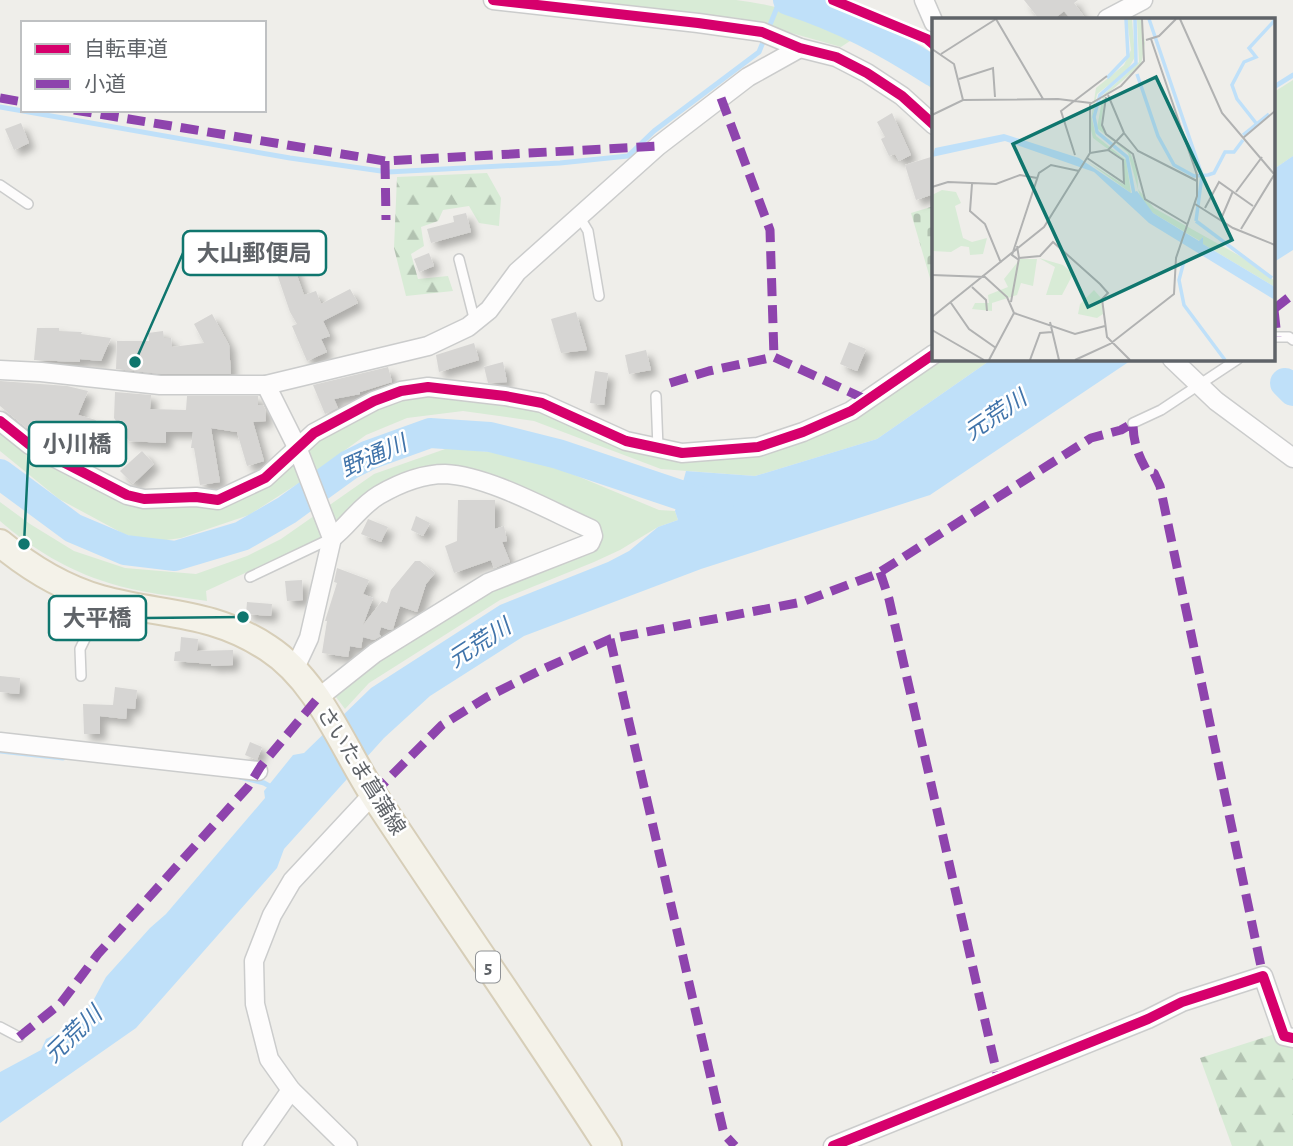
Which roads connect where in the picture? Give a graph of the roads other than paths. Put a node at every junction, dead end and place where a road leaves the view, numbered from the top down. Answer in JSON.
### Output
{"nodes":[{"id":1,"x":493,"y":0,"type":"edge"},
{"id":2,"x":925,"y":0,"type":"edge"},
{"id":3,"x":1143,"y":0,"type":"edge"},
{"id":4,"x":1120,"y":5,"type":"edge"},
{"id":5,"x":932,"y":18,"type":"edge"},
{"id":6,"x":1108,"y":18,"type":"edge"},
{"id":7,"x":800,"y":48,"type":"junction"},
{"id":8,"x":932,"y":123,"type":"edge"},
{"id":9,"x":0,"y":185,"type":"edge"},
{"id":10,"x":27,"y":204,"type":"dead end"},
{"id":11,"x":579,"y":216,"type":"junction"},
{"id":12,"x":459,"y":259,"type":"dead end"},
{"id":13,"x":599,"y":296,"type":"dead end"},
{"id":14,"x":475,"y":322,"type":"junction"},
{"id":15,"x":1276,"y":337,"type":"edge"},
{"id":16,"x":1293,"y":340,"type":"edge"},
{"id":17,"x":932,"y":355,"type":"edge"},
{"id":18,"x":1173,"y":360,"type":"edge"},
{"id":19,"x":1236,"y":360,"type":"edge"},
{"id":20,"x":0,"y":370,"type":"edge"},
{"id":21,"x":1196,"y":381,"type":"junction"},
{"id":22,"x":266,"y":385,"type":"junction"},
{"id":23,"x":656,"y":396,"type":"dead end"},
{"id":24,"x":0,"y":421,"type":"edge"},
{"id":25,"x":1132,"y":423,"type":"dead end"},
{"id":26,"x":298,"y":448,"type":"junction"},
{"id":27,"x":658,"y":448,"type":"junction"},
{"id":28,"x":1293,"y":458,"type":"edge"},
{"id":29,"x":331,"y":536,"type":"junction"},
{"id":30,"x":0,"y":543,"type":"edge"},
{"id":31,"x":250,"y":578,"type":"dead end"},
{"id":32,"x":104,"y":600,"type":"junction"},
{"id":33,"x":294,"y":670,"type":"junction"},
{"id":34,"x":81,"y":676,"type":"dead end"},
{"id":35,"x":319,"y":702,"type":"junction"},
{"id":36,"x":0,"y":742,"type":"edge"},
{"id":37,"x":258,"y":771,"type":"dead end"},
{"id":38,"x":371,"y":791,"type":"junction"},
{"id":39,"x":0,"y":1027,"type":"edge"},
{"id":40,"x":19,"y":1037,"type":"dead end"},
{"id":41,"x":1293,"y":1038,"type":"edge"},
{"id":42,"x":291,"y":1090,"type":"junction"},
{"id":43,"x":253,"y":1146,"type":"edge"},
{"id":44,"x":348,"y":1146,"type":"edge"},
{"id":45,"x":608,"y":1146,"type":"edge"},
{"id":46,"x":832,"y":1146,"type":"edge"}],
"edges":[{"from":1,"to":7,"type":"street"},
{"from":2,"to":5,"type":"street"},
{"from":3,"to":4,"type":"street"},
{"from":4,"to":6,"type":"street"},
{"from":7,"to":8,"type":"street"},
{"from":7,"to":11,"type":"street"},
{"from":9,"to":10,"type":"lane"},
{"from":11,"to":13,"type":"lane"},
{"from":11,"to":14,"type":"street"},
{"from":12,"to":14,"type":"lane"},
{"from":14,"to":22,"type":"street"},
{"from":15,"to":16,"type":"lane"},
{"from":17,"to":27,"type":"street"},
{"from":18,"to":21,"type":"street"},
{"from":19,"to":21,"type":"lane"},
{"from":20,"to":22,"type":"street"},
{"from":21,"to":25,"type":"lane"},
{"from":21,"to":28,"type":"street"},
{"from":22,"to":26,"type":"street"},
{"from":23,"to":27,"type":"lane"},
{"from":24,"to":26,"type":"street"},
{"from":26,"to":27,"type":"street"},
{"from":26,"to":29,"type":"street"},
{"from":29,"to":31,"type":"lane"},
{"from":29,"to":33,"type":"street"},
{"from":29,"to":35,"type":"street"},
{"from":30,"to":32,"type":"main road","name":"さいたま菖蒲線","number":"5"},
{"from":32,"to":33,"type":"main road","name":"さいたま菖蒲線","number":"5"},
{"from":32,"to":34,"type":"lane"},
{"from":33,"to":35,"type":"main road","name":"さいたま菖蒲線","number":"5"},
{"from":35,"to":38,"type":"main road","name":"さいたま菖蒲線","number":"5"},
{"from":36,"to":37,"type":"street"},
{"from":38,"to":42,"type":"street"},
{"from":38,"to":45,"type":"main road","name":"さいたま菖蒲線","number":"5"},
{"from":39,"to":40,"type":"lane"},
{"from":41,"to":46,"type":"street"},
{"from":42,"to":43,"type":"street"},
{"from":42,"to":44,"type":"street"}]}
